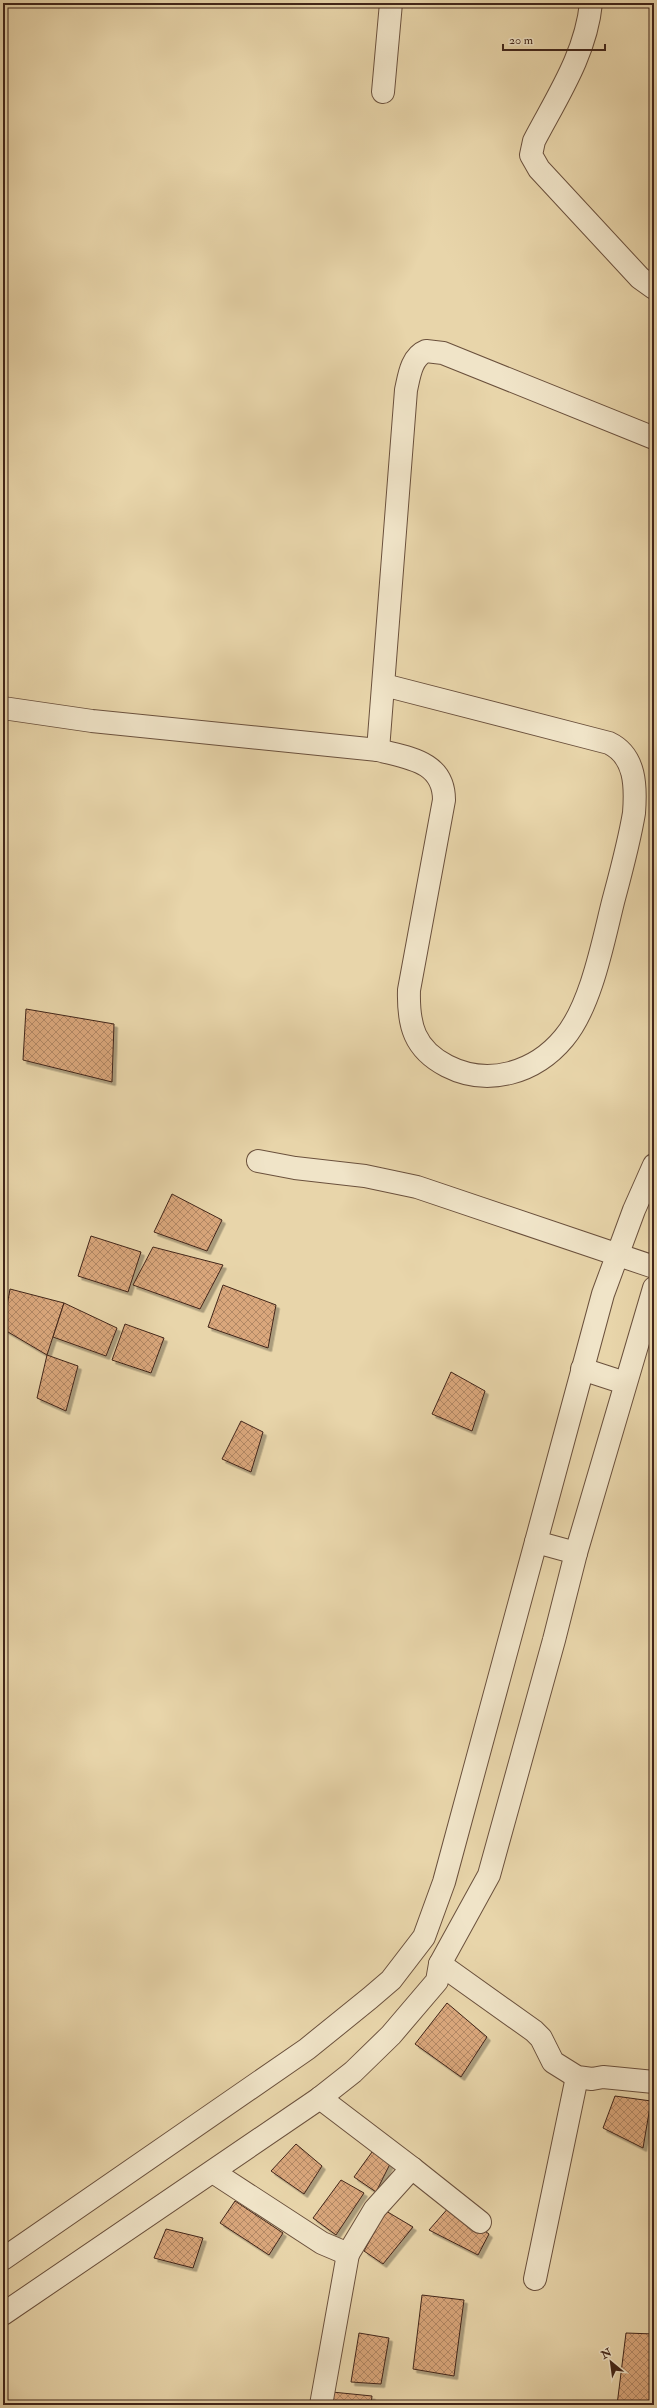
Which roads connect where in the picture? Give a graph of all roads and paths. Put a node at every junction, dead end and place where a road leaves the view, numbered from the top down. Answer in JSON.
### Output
{"nodes":[{"id":1,"x":391,"y":3,"type":"edge"},
{"id":2,"x":591,"y":3,"type":"edge"},
{"id":3,"x":383,"y":92,"type":"dead end"},
{"id":4,"x":654,"y":288,"type":"edge"},
{"id":5,"x":654,"y":438,"type":"edge"},
{"id":6,"x":384,"y":685,"type":"junction"},
{"id":7,"x":3,"y":708,"type":"edge"},
{"id":8,"x":378,"y":750,"type":"junction"},
{"id":9,"x":258,"y":1161,"type":"dead end"},
{"id":10,"x":654,"y":1165,"type":"edge"},
{"id":11,"x":622,"y":1257,"type":"junction"},
{"id":12,"x":654,"y":1267,"type":"edge"},
{"id":13,"x":654,"y":1288,"type":"edge"},
{"id":14,"x":587,"y":1371,"type":"junction"},
{"id":15,"x":622,"y":1382,"type":"junction"},
{"id":16,"x":540,"y":1544,"type":"junction"},
{"id":17,"x":571,"y":1552,"type":"junction"},
{"id":18,"x":440,"y":1964,"type":"junction"},
{"id":19,"x":577,"y":2078,"type":"junction"},
{"id":20,"x":654,"y":2082,"type":"edge"},
{"id":21,"x":320,"y":2098,"type":"junction"},
{"id":22,"x":412,"y":2168,"type":"junction"},
{"id":23,"x":213,"y":2172,"type":"junction"},
{"id":24,"x":480,"y":2222,"type":"dead end"},
{"id":25,"x":348,"y":2254,"type":"junction"},
{"id":26,"x":3,"y":2259,"type":"edge"},
{"id":27,"x":535,"y":2279,"type":"dead end"},
{"id":28,"x":3,"y":2314,"type":"edge"},
{"id":29,"x":321,"y":2405,"type":"edge"}],
"edges":[{"from":1,"to":3,"type":"street"},
{"from":2,"to":4,"type":"street"},
{"from":5,"to":6,"type":"street"},
{"from":6,"to":8,"type":"street"},
{"from":6,"to":8,"type":"street"},
{"from":7,"to":8,"type":"street"},
{"from":9,"to":11,"type":"street"},
{"from":10,"to":11,"type":"street"},
{"from":11,"to":12,"type":"street"},
{"from":11,"to":14,"type":"street"},
{"from":13,"to":15,"type":"street"},
{"from":14,"to":15,"type":"street"},
{"from":14,"to":16,"type":"street"},
{"from":15,"to":17,"type":"street"},
{"from":16,"to":17,"type":"street"},
{"from":16,"to":26,"type":"street"},
{"from":17,"to":18,"type":"street"},
{"from":18,"to":19,"type":"street"},
{"from":18,"to":21,"type":"street"},
{"from":19,"to":20,"type":"street"},
{"from":19,"to":27,"type":"street"},
{"from":21,"to":22,"type":"street"},
{"from":21,"to":23,"type":"street"},
{"from":22,"to":24,"type":"street"},
{"from":22,"to":25,"type":"street"},
{"from":23,"to":25,"type":"street"},
{"from":23,"to":28,"type":"street"},
{"from":25,"to":29,"type":"street"}]}
